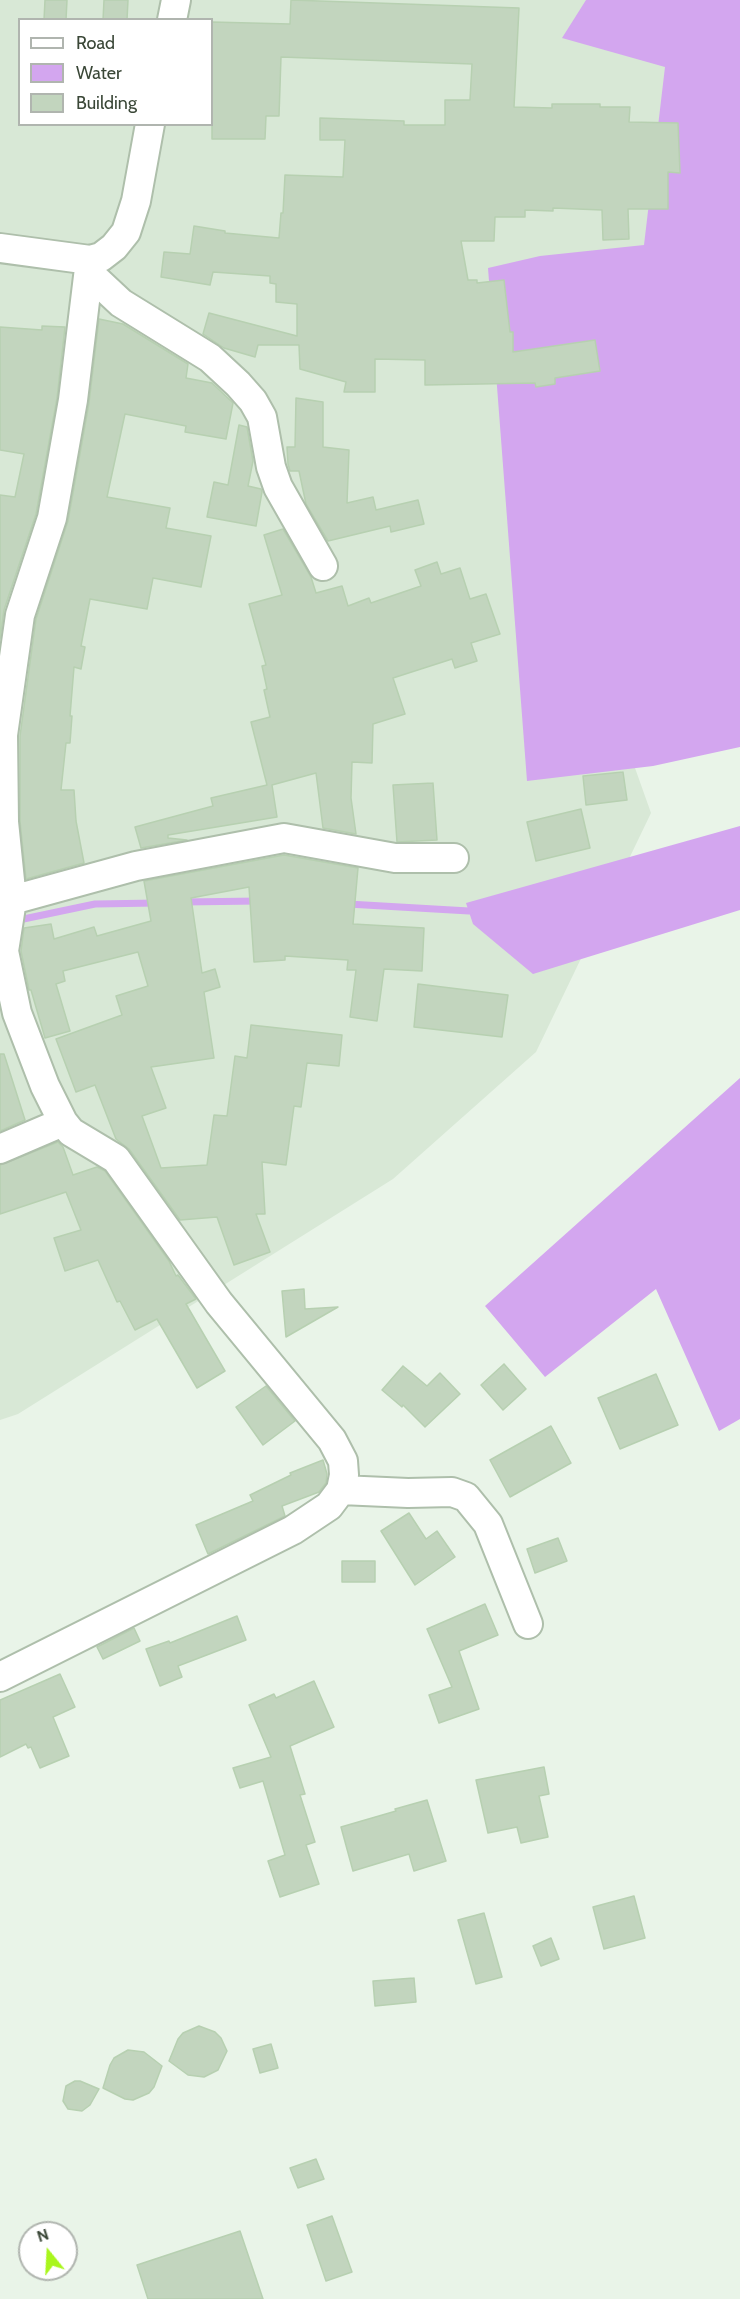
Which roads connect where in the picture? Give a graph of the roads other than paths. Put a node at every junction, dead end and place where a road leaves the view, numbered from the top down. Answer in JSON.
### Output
{"nodes":[{"id":1,"x":176,"y":0,"type":"edge"},
{"id":2,"x":172,"y":18,"type":"edge"},
{"id":3,"x":150,"y":126,"type":"edge"},
{"id":4,"x":0,"y":248,"type":"edge"},
{"id":5,"x":90,"y":267,"type":"junction"},
{"id":6,"x":323,"y":566,"type":"dead end"},
{"id":7,"x":10,"y":614,"type":"edge"},
{"id":8,"x":454,"y":858,"type":"dead end"},
{"id":9,"x":11,"y":907,"type":"junction"},
{"id":10,"x":63,"y":1122,"type":"junction"},
{"id":11,"x":0,"y":1149,"type":"edge"},
{"id":12,"x":341,"y":1490,"type":"junction"},
{"id":13,"x":528,"y":1624,"type":"dead end"},
{"id":14,"x":0,"y":1677,"type":"edge"}],
"edges":[{"from":1,"to":2,"type":"street"},
{"from":3,"to":5,"type":"street"},
{"from":4,"to":5,"type":"street"},
{"from":5,"to":6,"type":"street"},
{"from":5,"to":7,"type":"street"},
{"from":7,"to":9,"type":"street"},
{"from":8,"to":9,"type":"street"},
{"from":9,"to":10,"type":"street"},
{"from":10,"to":11,"type":"street"},
{"from":10,"to":12,"type":"street"},
{"from":12,"to":13,"type":"street"},
{"from":12,"to":14,"type":"street"}]}
